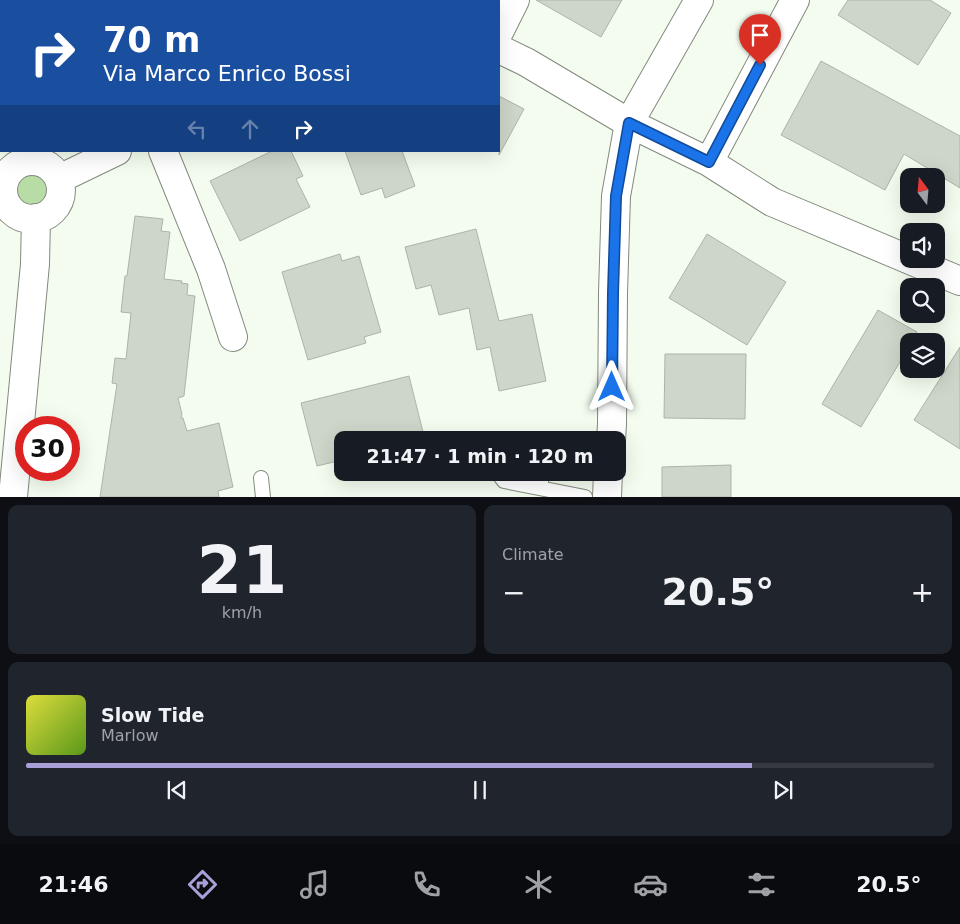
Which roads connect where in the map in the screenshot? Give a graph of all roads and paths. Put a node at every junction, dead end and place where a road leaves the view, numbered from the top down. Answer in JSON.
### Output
{"nodes":[{"id":1,"x":515,"y":0,"type":"edge"},
{"id":2,"x":699,"y":0,"type":"edge"},
{"id":3,"x":795,"y":0,"type":"edge"},
{"id":4,"x":500,"y":30,"type":"edge"},
{"id":5,"x":500,"y":49,"type":"edge"},
{"id":6,"x":629,"y":123,"type":"junction"},
{"id":7,"x":115,"y":152,"type":"edge"},
{"id":8,"x":163,"y":152,"type":"edge"},
{"id":9,"x":709,"y":162,"type":"junction"},
{"id":10,"x":6,"y":164,"type":"edge"},
{"id":11,"x":60,"y":179,"type":"junction"},
{"id":12,"x":36,"y":218,"type":"junction"},
{"id":13,"x":960,"y":281,"type":"edge"},
{"id":14,"x":233,"y":337,"type":"dead end"},
{"id":15,"x":612,"y":431,"type":"edge"},
{"id":16,"x":261,"y":478,"type":"dead end"},
{"id":17,"x":504,"y":481,"type":"edge"},
{"id":18,"x":540,"y":481,"type":"edge"},
{"id":19,"x":608,"y":481,"type":"edge"},
{"id":20,"x":540,"y":488,"type":"junction"},
{"id":21,"x":13,"y":496,"type":"edge"},
{"id":22,"x":263,"y":496,"type":"edge"},
{"id":23,"x":585,"y":496,"type":"edge"},
{"id":24,"x":607,"y":496,"type":"edge"}],
"edges":[{"from":1,"to":4,"type":"street"},
{"from":2,"to":6,"type":"street"},
{"from":3,"to":9,"type":"street"},
{"from":5,"to":6,"type":"street"},
{"from":6,"to":9,"type":"street"},
{"from":6,"to":15,"type":"street"},
{"from":7,"to":11,"type":"street"},
{"from":8,"to":14,"type":"street"},
{"from":9,"to":13,"type":"street"},
{"from":10,"to":11,"type":"street"},
{"from":10,"to":12,"type":"street"},
{"from":11,"to":12,"type":"street"},
{"from":12,"to":21,"type":"street"},
{"from":16,"to":22,"type":"lane"},
{"from":17,"to":20,"type":"lane"},
{"from":18,"to":20,"type":"lane"},
{"from":19,"to":24,"type":"street"},
{"from":20,"to":23,"type":"lane"}]}
